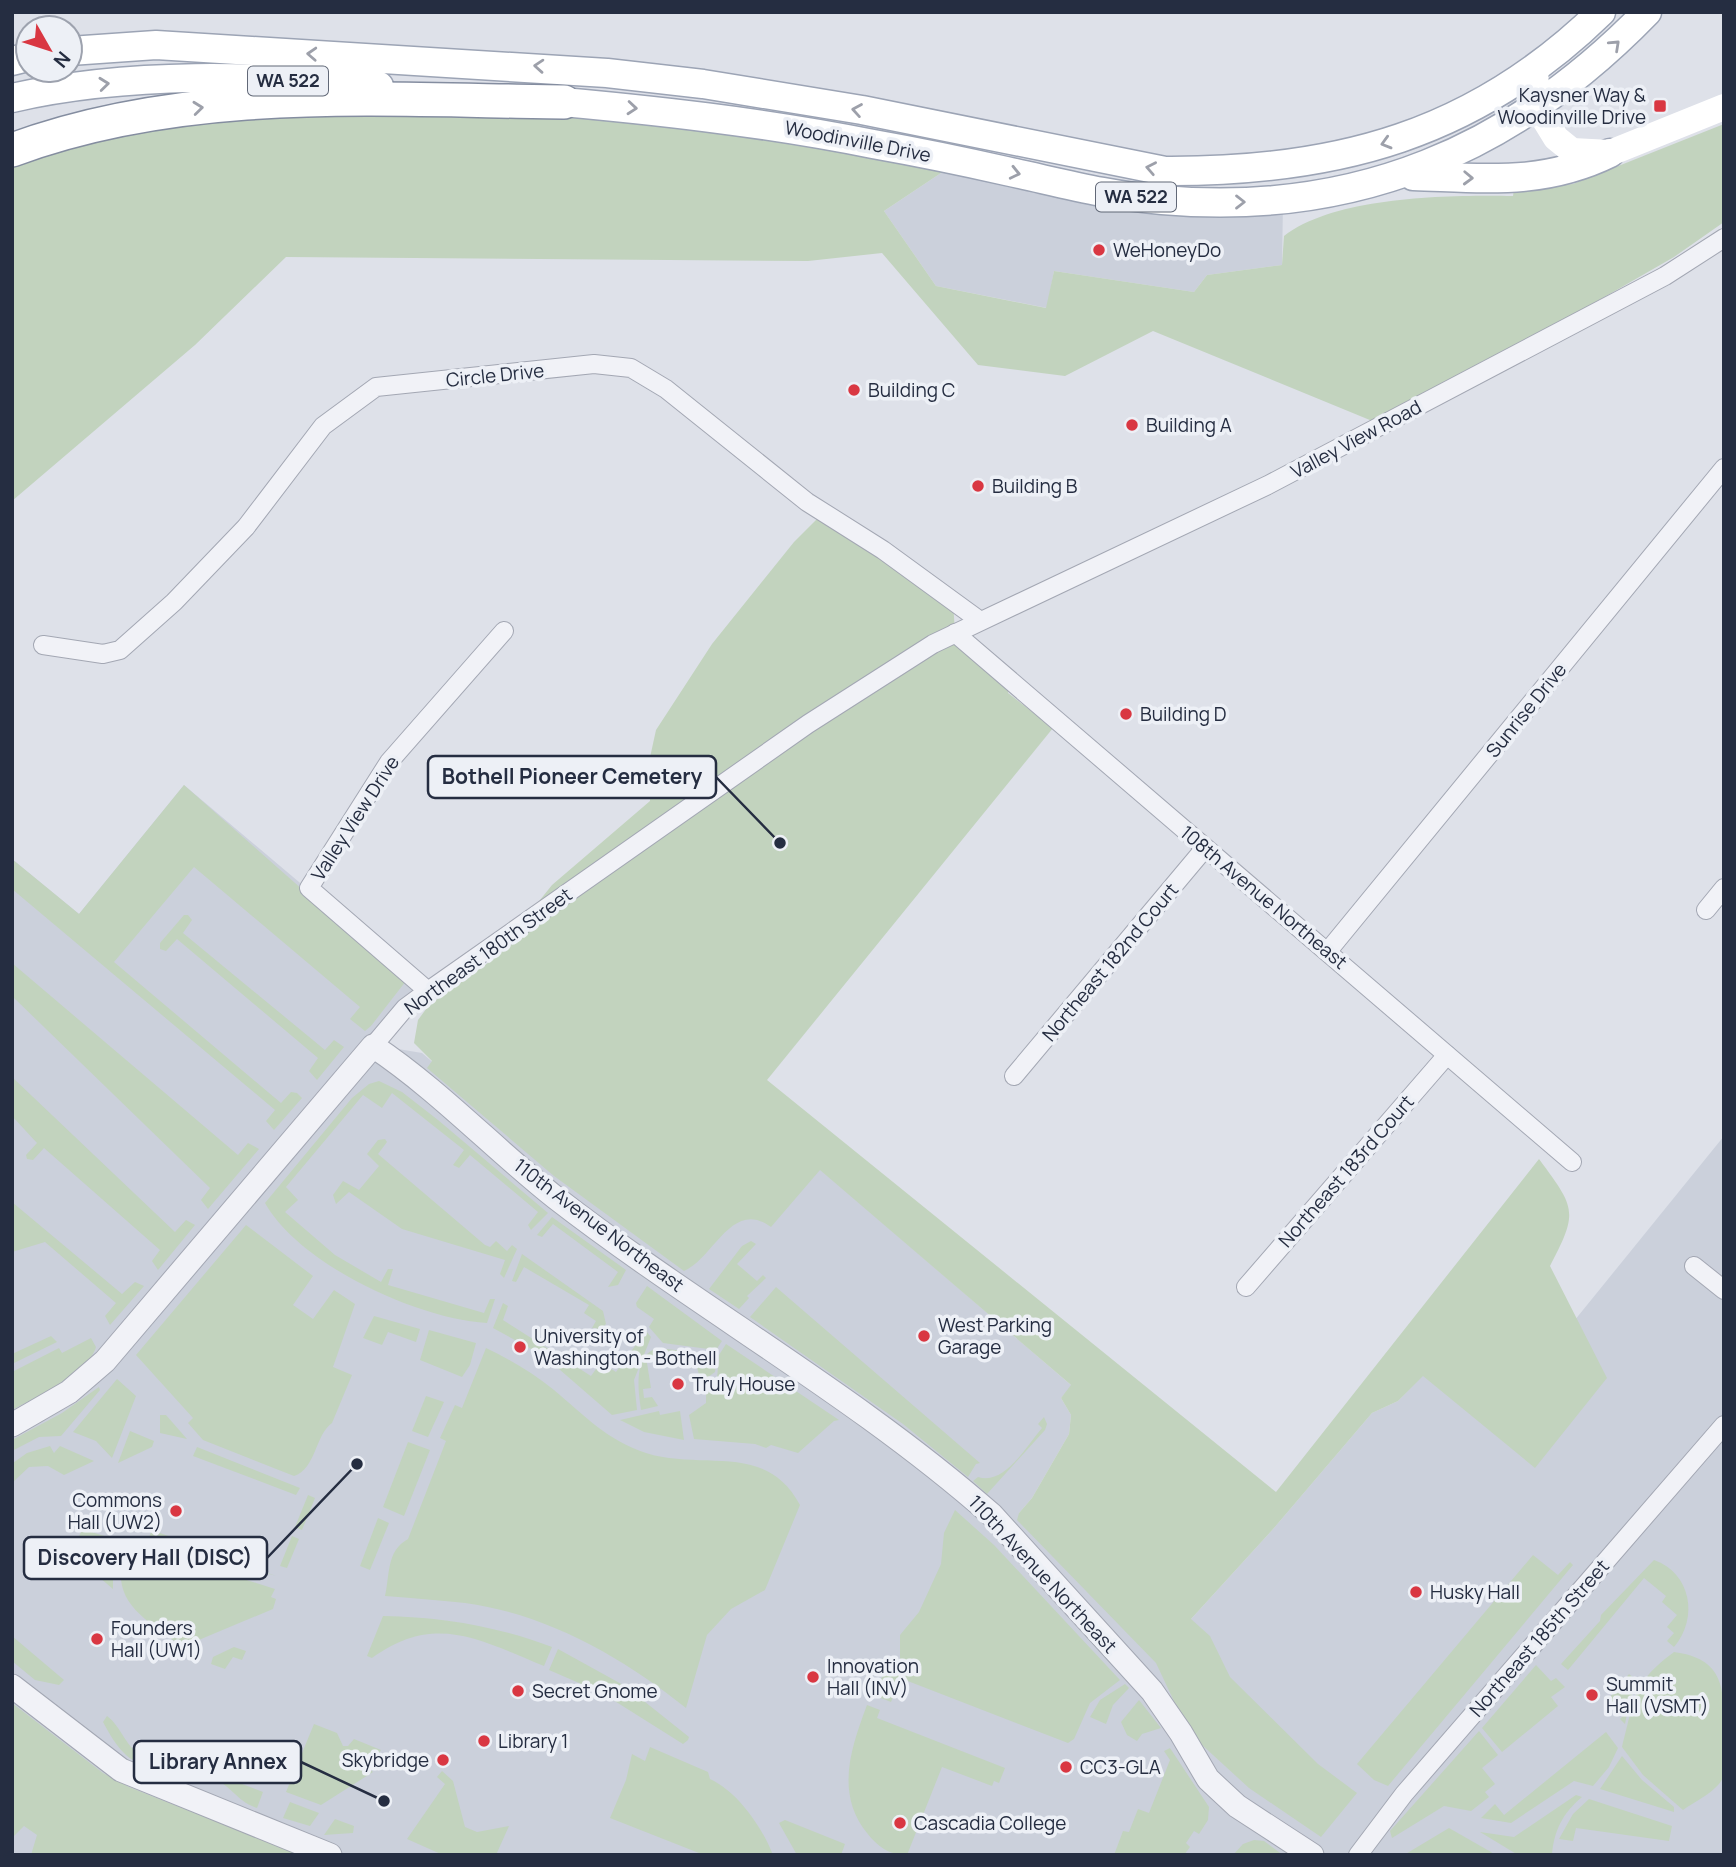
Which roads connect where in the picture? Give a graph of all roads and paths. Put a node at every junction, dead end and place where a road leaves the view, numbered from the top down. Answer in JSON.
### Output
{"nodes":[{"id":1,"x":1601,"y":12,"type":"edge"},
{"id":2,"x":1647,"y":12,"type":"edge"},
{"id":3,"x":84,"y":50,"type":"edge"},
{"id":4,"x":1535,"y":69,"type":"junction"},
{"id":5,"x":12,"y":98,"type":"edge"},
{"id":6,"x":564,"y":102,"type":"junction"},
{"id":7,"x":1538,"y":107,"type":"junction"},
{"id":8,"x":1724,"y":107,"type":"edge"},
{"id":9,"x":12,"y":150,"type":"edge"},
{"id":10,"x":1609,"y":153,"type":"junction"},
{"id":11,"x":1399,"y":175,"type":"junction"},
{"id":12,"x":1724,"y":238,"type":"edge"},
{"id":13,"x":1724,"y":468,"type":"edge"},
{"id":14,"x":979,"y":620,"type":"junction"},
{"id":15,"x":504,"y":631,"type":"dead end"},
{"id":16,"x":955,"y":633,"type":"junction"},
{"id":17,"x":43,"y":645,"type":"dead end"},
{"id":18,"x":1205,"y":848,"type":"junction"},
{"id":19,"x":1724,"y":888,"type":"edge"},
{"id":20,"x":1706,"y":910,"type":"dead end"},
{"id":21,"x":1328,"y":951,"type":"junction"},
{"id":22,"x":428,"y":990,"type":"junction"},
{"id":23,"x":373,"y":1046,"type":"junction"},
{"id":24,"x":1447,"y":1055,"type":"junction"},
{"id":25,"x":1014,"y":1076,"type":"dead end"},
{"id":26,"x":1572,"y":1162,"type":"dead end"},
{"id":27,"x":1694,"y":1266,"type":"dead end"},
{"id":28,"x":1246,"y":1287,"type":"dead end"},
{"id":29,"x":1724,"y":1290,"type":"edge"},
{"id":30,"x":1724,"y":1424,"type":"edge"},
{"id":31,"x":12,"y":1425,"type":"edge"},
{"id":32,"x":12,"y":1686,"type":"edge"},
{"id":33,"x":330,"y":1855,"type":"edge"},
{"id":34,"x":1312,"y":1855,"type":"edge"},
{"id":35,"x":1358,"y":1855,"type":"edge"}],
"edges":[{"from":1,"to":4,"type":"main road","name":"Woodinville Drive","number":"WA 522"},
{"from":7,"to":2,"type":"main road","name":"Woodinville Drive","number":"WA 522","one_way":true},
{"from":4,"to":3,"type":"main road","name":"Woodinville Drive","number":"WA 522","one_way":true},
{"from":4,"to":7,"type":"main road"},
{"from":5,"to":6,"type":"main road","name":"Woodinville Drive","number":"WA 522","one_way":true},
{"from":9,"to":6,"type":"highway","one_way":true},
{"from":6,"to":11,"type":"main road","name":"Woodinville Drive","number":"WA 522","one_way":true},
{"from":7,"to":10,"type":"main road"},
{"from":7,"to":11,"type":"main road","name":"Woodinville Drive","number":"WA 522"},
{"from":8,"to":10,"type":"main road"},
{"from":11,"to":10,"type":"main road","one_way":true},
{"from":12,"to":14,"type":"street","name":"Valley View Road"},
{"from":13,"to":21,"type":"street","name":"Sunrise Drive"},
{"from":14,"to":16,"type":"street","name":"Northeast 180th Street"},
{"from":14,"to":17,"type":"street","name":"Circle Drive"},
{"from":15,"to":22,"type":"street","name":"Valley View Drive"},
{"from":16,"to":18,"type":"street","name":"108th Avenue Northeast"},
{"from":16,"to":22,"type":"street","name":"Northeast 180th Street"},
{"from":18,"to":21,"type":"street","name":"108th Avenue Northeast"},
{"from":18,"to":25,"type":"street","name":"Northeast 182nd Court"},
{"from":19,"to":20,"type":"street"},
{"from":21,"to":24,"type":"street","name":"108th Avenue Northeast"},
{"from":22,"to":23,"type":"street","name":"Northeast 180th Street"},
{"from":23,"to":31,"type":"street","name":"Northeast 180th Street"},
{"from":23,"to":34,"type":"street","name":"110th Avenue Northeast"},
{"from":24,"to":26,"type":"street","name":"108th Avenue Northeast"},
{"from":24,"to":28,"type":"street","name":"Northeast 183rd Court"},
{"from":27,"to":29,"type":"street"},
{"from":30,"to":35,"type":"street","name":"Northeast 185th Street"},
{"from":32,"to":33,"type":"street"}]}
